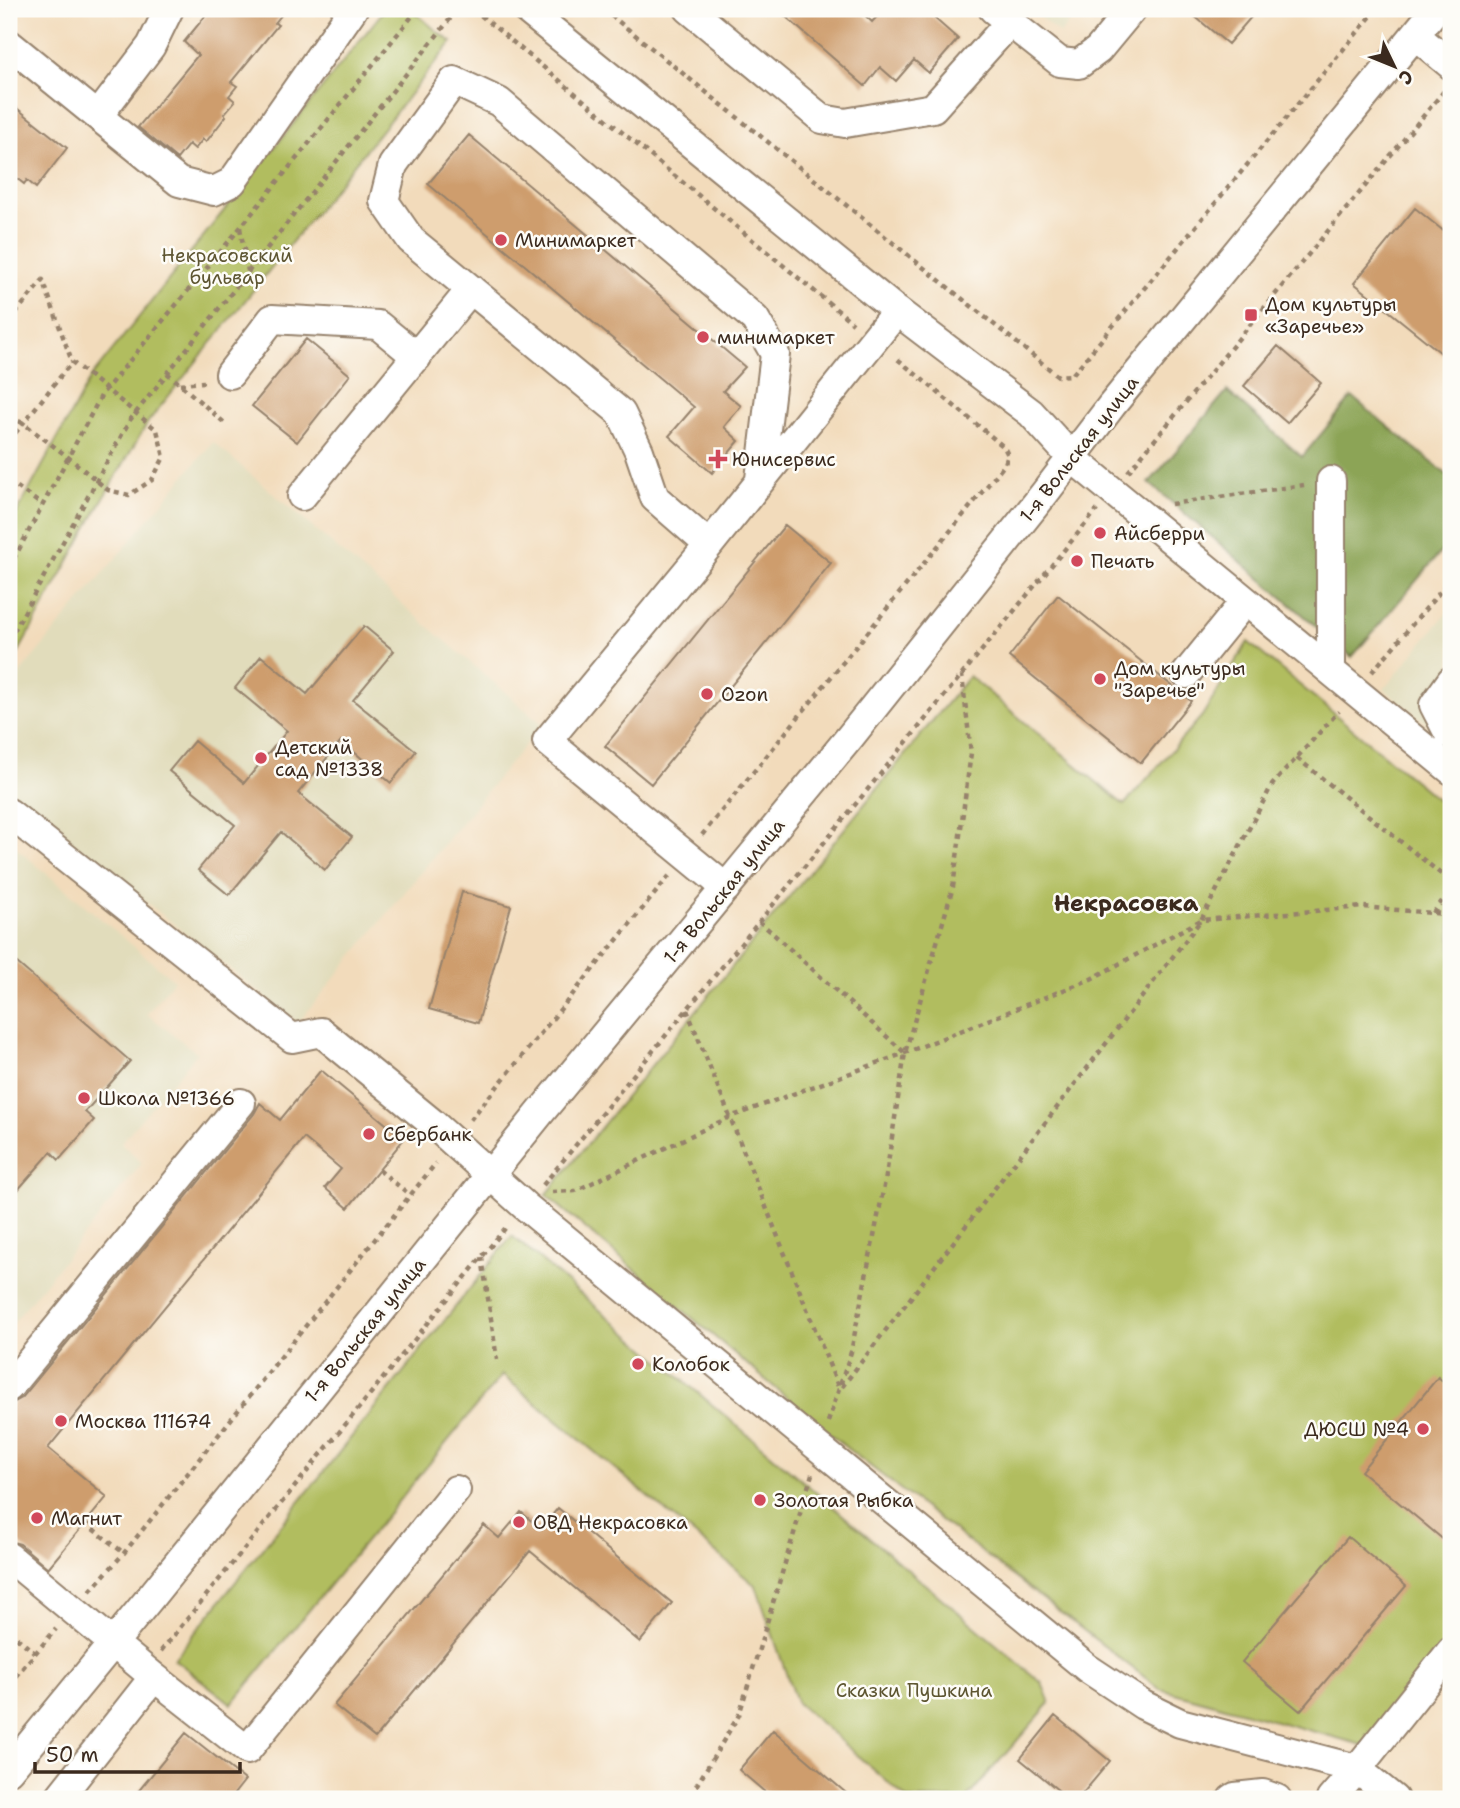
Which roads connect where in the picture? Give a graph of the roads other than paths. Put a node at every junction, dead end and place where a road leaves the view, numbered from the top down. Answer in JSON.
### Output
{"nodes":[{"id":1,"x":169,"y":9,"type":"edge"},
{"id":2,"x":354,"y":9,"type":"edge"},
{"id":3,"x":526,"y":9,"type":"edge"},
{"id":4,"x":689,"y":9,"type":"edge"},
{"id":5,"x":1132,"y":9,"type":"edge"},
{"id":6,"x":1436,"y":9,"type":"edge"},
{"id":7,"x":1001,"y":15,"type":"edge"},
{"id":8,"x":1415,"y":35,"type":"junction"},
{"id":9,"x":9,"y":44,"type":"edge"},
{"id":10,"x":1451,"y":65,"type":"edge"},
{"id":11,"x":98,"y":116,"type":"junction"},
{"id":12,"x":471,"y":289,"type":"junction"},
{"id":13,"x":897,"y":311,"type":"junction"},
{"id":14,"x":417,"y":356,"type":"junction"},
{"id":15,"x":218,"y":378,"type":"road end"},
{"id":16,"x":1071,"y":457,"type":"junction"},
{"id":17,"x":760,"y":480,"type":"junction"},
{"id":18,"x":1331,"y":481,"type":"road end"},
{"id":19,"x":302,"y":496,"type":"dead end"},
{"id":20,"x":709,"y":545,"type":"junction"},
{"id":21,"x":1245,"y":601,"type":"junction"},
{"id":22,"x":1331,"y":671,"type":"junction"},
{"id":23,"x":1186,"y":674,"type":"dead end"},
{"id":24,"x":1451,"y":681,"type":"edge"},
{"id":25,"x":1451,"y":734,"type":"edge"},
{"id":26,"x":1451,"y":770,"type":"edge"},
{"id":27,"x":9,"y":813,"type":"edge"},
{"id":28,"x":726,"y":888,"type":"junction"},
{"id":29,"x":242,"y":1103,"type":"dead end"},
{"id":30,"x":490,"y":1175,"type":"junction"},
{"id":31,"x":9,"y":1387,"type":"edge"},
{"id":32,"x":456,"y":1490,"type":"dead end"},
{"id":33,"x":9,"y":1557,"type":"edge"},
{"id":34,"x":113,"y":1643,"type":"junction"},
{"id":35,"x":1451,"y":1651,"type":"edge"},
{"id":36,"x":150,"y":1673,"type":"junction"},
{"id":37,"x":14,"y":1752,"type":"edge"},
{"id":38,"x":1357,"y":1769,"type":"junction"},
{"id":39,"x":58,"y":1799,"type":"edge"},
{"id":40,"x":1232,"y":1799,"type":"edge"},
{"id":41,"x":1277,"y":1799,"type":"edge"},
{"id":42,"x":1331,"y":1799,"type":"edge"},
{"id":43,"x":1394,"y":1799,"type":"edge"}],
"edges":[{"from":1,"to":11,"type":"street"},
{"from":2,"to":11,"type":"street"},
{"from":3,"to":13,"type":"street"},
{"from":4,"to":7,"type":"street"},
{"from":5,"to":7,"type":"street"},
{"from":6,"to":8,"type":"street","name":"1-я Вольская улица"},
{"from":8,"to":10,"type":"street"},
{"from":8,"to":16,"type":"street","name":"1-я Вольская улица"},
{"from":9,"to":11,"type":"street"},
{"from":12,"to":14,"type":"street"},
{"from":12,"to":17,"type":"street"},
{"from":12,"to":20,"type":"street"},
{"from":13,"to":16,"type":"street"},
{"from":13,"to":17,"type":"street"},
{"from":14,"to":15,"type":"street"},
{"from":14,"to":19,"type":"street"},
{"from":16,"to":21,"type":"street"},
{"from":16,"to":28,"type":"street","name":"1-я Вольская улица"},
{"from":17,"to":20,"type":"street"},
{"from":18,"to":22,"type":"street"},
{"from":20,"to":28,"type":"street"},
{"from":21,"to":22,"type":"street"},
{"from":21,"to":23,"type":"street"},
{"from":22,"to":26,"type":"street"},
{"from":24,"to":25,"type":"street"},
{"from":27,"to":30,"type":"street"},
{"from":28,"to":30,"type":"street","name":"1-я Вольская улица"},
{"from":29,"to":31,"type":"street"},
{"from":30,"to":34,"type":"street","name":"1-я Вольская улица"},
{"from":30,"to":38,"type":"street"},
{"from":32,"to":36,"type":"street"},
{"from":33,"to":34,"type":"street"},
{"from":34,"to":36,"type":"street"},
{"from":34,"to":37,"type":"street","name":"1-я Вольская улица"},
{"from":35,"to":38,"type":"street"},
{"from":36,"to":39,"type":"street"},
{"from":38,"to":42,"type":"street"},
{"from":38,"to":43,"type":"street"},
{"from":40,"to":41,"type":"street"}]}
